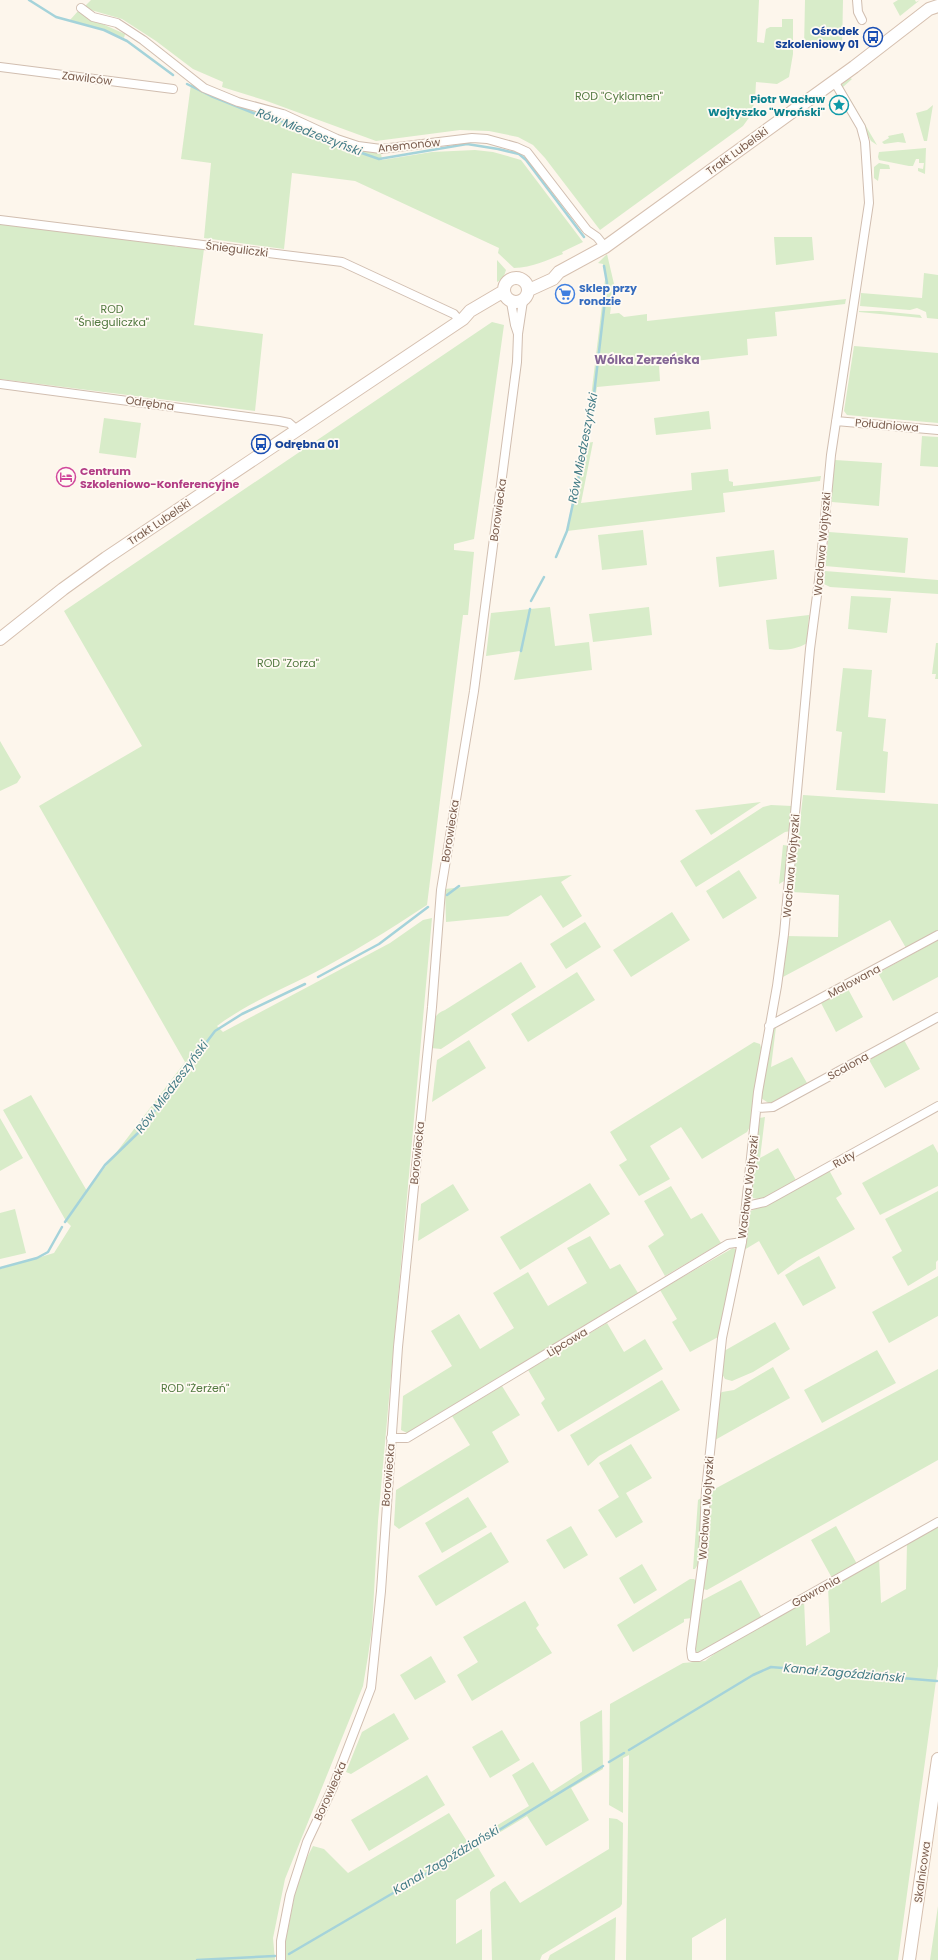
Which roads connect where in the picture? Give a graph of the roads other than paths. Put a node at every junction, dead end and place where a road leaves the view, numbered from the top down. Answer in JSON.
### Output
{"nodes":[{"id":1,"x":857,"y":0,"type":"edge"},
{"id":2,"x":934,"y":5,"type":"edge"},
{"id":3,"x":81,"y":8,"type":"dead end"},
{"id":4,"x":862,"y":20,"type":"dead end"},
{"id":5,"x":0,"y":67,"type":"edge"},
{"id":6,"x":834,"y":81,"type":"junction"},
{"id":7,"x":173,"y":88,"type":"dead end"},
{"id":8,"x":0,"y":220,"type":"edge"},
{"id":9,"x":605,"y":247,"type":"junction"},
{"id":10,"x":517,"y":294,"type":"junction"},
{"id":11,"x":461,"y":320,"type":"junction"},
{"id":12,"x":518,"y":334,"type":"junction"},
{"id":13,"x":0,"y":384,"type":"edge"},
{"id":14,"x":836,"y":421,"type":"junction"},
{"id":15,"x":297,"y":430,"type":"junction"},
{"id":16,"x":938,"y":430,"type":"edge"},
{"id":17,"x":0,"y":639,"type":"edge"},
{"id":18,"x":938,"y":936,"type":"edge"},
{"id":19,"x":938,"y":1017,"type":"edge"},
{"id":20,"x":769,"y":1026,"type":"junction"},
{"id":21,"x":938,"y":1106,"type":"edge"},
{"id":22,"x":757,"y":1108,"type":"junction"},
{"id":23,"x":747,"y":1206,"type":"junction"},
{"id":24,"x":742,"y":1242,"type":"junction"},
{"id":25,"x":391,"y":1438,"type":"junction"},
{"id":26,"x":938,"y":1522,"type":"edge"},
{"id":27,"x":692,"y":1657,"type":"joint"},
{"id":28,"x":938,"y":1759,"type":"edge"},
{"id":29,"x":282,"y":1960,"type":"edge"},
{"id":30,"x":909,"y":1960,"type":"edge"}],
"edges":[{"from":1,"to":4,"type":"street"},
{"from":2,"to":6,"type":"street","name":"Trakt Lubelski"},
{"from":3,"to":9,"type":"street","name":"Anemonów"},
{"from":5,"to":7,"type":"street","name":"Zawilców"},
{"from":6,"to":9,"type":"street","name":"Trakt Lubelski"},
{"from":6,"to":14,"type":"street","name":"Wacława Wojtyszki"},
{"from":8,"to":11,"type":"street","name":"Śnieguliczki"},
{"from":9,"to":10,"type":"street","name":"Trakt Lubelski"},
{"from":10,"to":11,"type":"street","name":"Trakt Lubelski"},
{"from":10,"to":12,"type":"street","name":"Borowiecka"},
{"from":10,"to":12,"type":"street","name":"Borowiecka"},
{"from":11,"to":15,"type":"street","name":"Trakt Lubelski"},
{"from":12,"to":25,"type":"street","name":"Borowiecka"},
{"from":13,"to":15,"type":"street","name":"Odrębna"},
{"from":14,"to":16,"type":"street","name":"Południowa"},
{"from":14,"to":20,"type":"street","name":"Wacława Wojtyszki"},
{"from":15,"to":17,"type":"street","name":"Trakt Lubelski"},
{"from":18,"to":20,"type":"street","name":"Malowana"},
{"from":19,"to":22,"type":"street","name":"Scalona"},
{"from":20,"to":22,"type":"street","name":"Wacława Wojtyszki"},
{"from":21,"to":23,"type":"street","name":"Ruty"},
{"from":22,"to":23,"type":"street","name":"Wacława Wojtyszki"},
{"from":23,"to":24,"type":"street","name":"Wacława Wojtyszki"},
{"from":24,"to":25,"type":"street","name":"Lipcowa"},
{"from":24,"to":27,"type":"street","name":"Wacława Wojtyszki"},
{"from":25,"to":29,"type":"street","name":"Borowiecka"},
{"from":26,"to":27,"type":"street","name":"Gawronia"},
{"from":28,"to":30,"type":"street","name":"Skalnicowa"}]}
